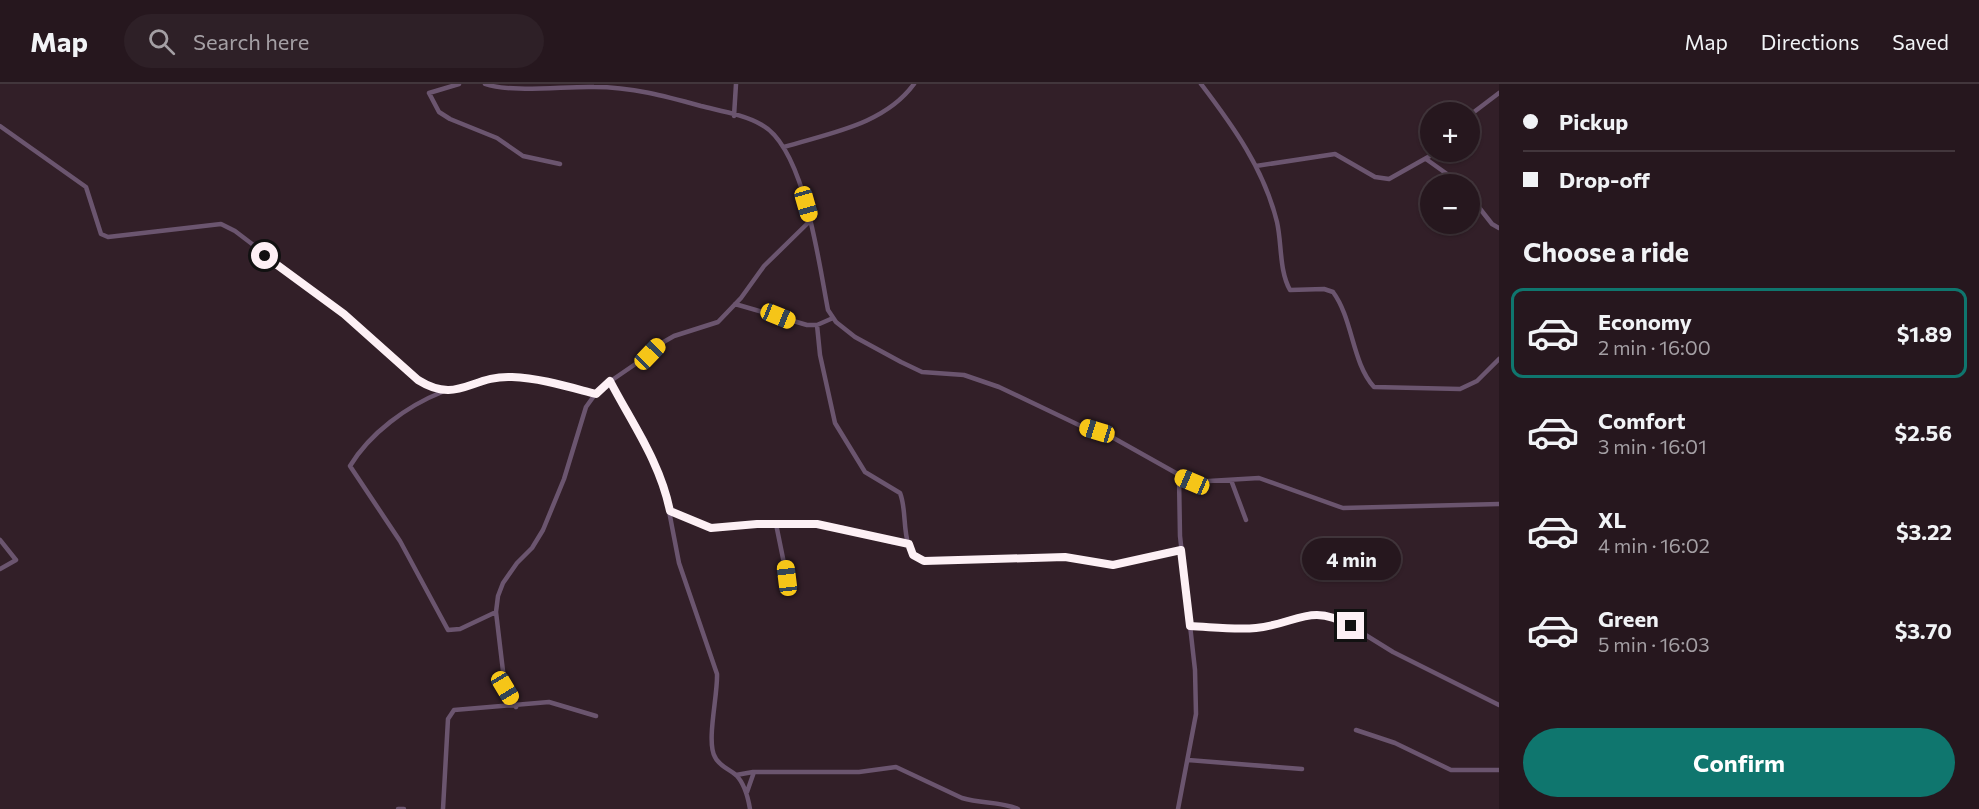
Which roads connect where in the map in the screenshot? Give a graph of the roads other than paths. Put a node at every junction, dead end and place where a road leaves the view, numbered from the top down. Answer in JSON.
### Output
{"nodes":[{"id":1,"x":459,"y":84,"type":"edge"},
{"id":2,"x":485,"y":84,"type":"edge"},
{"id":3,"x":628,"y":84,"type":"edge"},
{"id":4,"x":736,"y":84,"type":"edge"},
{"id":5,"x":914,"y":84,"type":"edge"},
{"id":6,"x":1201,"y":84,"type":"edge"},
{"id":7,"x":636,"y":89,"type":"junction"},
{"id":8,"x":1499,"y":93,"type":"edge"},
{"id":9,"x":1480,"y":107,"type":"edge"},
{"id":10,"x":734,"y":116,"type":"junction"},
{"id":11,"x":0,"y":126,"type":"edge"},
{"id":12,"x":784,"y":147,"type":"junction"},
{"id":13,"x":1420,"y":162,"type":"edge"},
{"id":14,"x":1430,"y":162,"type":"edge"},
{"id":15,"x":560,"y":164,"type":"dead end"},
{"id":16,"x":1256,"y":166,"type":"junction"},
{"id":17,"x":1447,"y":174,"type":"edge"},
{"id":18,"x":1480,"y":209,"type":"edge"},
{"id":19,"x":811,"y":220,"type":"junction"},
{"id":20,"x":1499,"y":228,"type":"edge"},
{"id":21,"x":735,"y":304,"type":"junction"},
{"id":22,"x":833,"y":318,"type":"junction"},
{"id":23,"x":817,"y":325,"type":"junction"},
{"id":24,"x":1499,"y":359,"type":"edge"},
{"id":25,"x":610,"y":381,"type":"junction"},
{"id":26,"x":443,"y":392,"type":"junction"},
{"id":27,"x":596,"y":394,"type":"junction"},
{"id":28,"x":1179,"y":477,"type":"junction"},
{"id":29,"x":1231,"y":480,"type":"junction"},
{"id":30,"x":1499,"y":504,"type":"edge"},
{"id":31,"x":670,"y":511,"type":"junction"},
{"id":32,"x":1246,"y":520,"type":"dead end"},
{"id":33,"x":776,"y":524,"type":"junction"},
{"id":34,"x":0,"y":540,"type":"edge"},
{"id":35,"x":909,"y":544,"type":"junction"},
{"id":36,"x":1181,"y":550,"type":"junction"},
{"id":37,"x":0,"y":569,"type":"edge"},
{"id":38,"x":787,"y":578,"type":"dead end"},
{"id":39,"x":496,"y":612,"type":"junction"},
{"id":40,"x":1190,"y":626,"type":"junction"},
{"id":41,"x":1499,"y":705,"type":"edge"},
{"id":42,"x":516,"y":707,"type":"junction"},
{"id":43,"x":596,"y":716,"type":"dead end"},
{"id":44,"x":1356,"y":730,"type":"dead end"},
{"id":45,"x":1188,"y":760,"type":"junction"},
{"id":46,"x":1302,"y":769,"type":"dead end"},
{"id":47,"x":1499,"y":770,"type":"edge"},
{"id":48,"x":754,"y":772,"type":"junction"},
{"id":49,"x":736,"y":775,"type":"junction"},
{"id":50,"x":747,"y":792,"type":"junction"},
{"id":51,"x":398,"y":809,"type":"edge"},
{"id":52,"x":404,"y":809,"type":"edge"},
{"id":53,"x":443,"y":809,"type":"edge"},
{"id":54,"x":750,"y":809,"type":"edge"},
{"id":55,"x":1018,"y":809,"type":"edge"},
{"id":56,"x":1178,"y":809,"type":"edge"}],
"edges":[{"from":1,"to":15,"type":"street"},
{"from":2,"to":7,"type":"street"},
{"from":3,"to":7,"type":"street"},
{"from":4,"to":10,"type":"street"},
{"from":5,"to":12,"type":"street"},
{"from":6,"to":16,"type":"street"},
{"from":7,"to":10,"type":"street"},
{"from":8,"to":9,"type":"street"},
{"from":10,"to":12,"type":"street"},
{"from":11,"to":26,"type":"street"},
{"from":12,"to":19,"type":"street"},
{"from":13,"to":16,"type":"street"},
{"from":14,"to":17,"type":"street"},
{"from":16,"to":24,"type":"street"},
{"from":18,"to":20,"type":"street"},
{"from":19,"to":21,"type":"street"},
{"from":19,"to":22,"type":"street"},
{"from":21,"to":23,"type":"street"},
{"from":21,"to":25,"type":"street"},
{"from":22,"to":23,"type":"street"},
{"from":22,"to":28,"type":"street"},
{"from":23,"to":35,"type":"street"},
{"from":25,"to":27,"type":"street"},
{"from":25,"to":31,"type":"street"},
{"from":26,"to":27,"type":"street"},
{"from":26,"to":39,"type":"street"},
{"from":27,"to":39,"type":"street"},
{"from":28,"to":29,"type":"street"},
{"from":28,"to":36,"type":"street"},
{"from":29,"to":30,"type":"street"},
{"from":29,"to":32,"type":"street"},
{"from":31,"to":33,"type":"street"},
{"from":31,"to":49,"type":"street"},
{"from":33,"to":35,"type":"street"},
{"from":33,"to":38,"type":"street"},
{"from":34,"to":37,"type":"street"},
{"from":35,"to":36,"type":"street"},
{"from":36,"to":40,"type":"street"},
{"from":39,"to":42,"type":"street"},
{"from":40,"to":41,"type":"street"},
{"from":40,"to":45,"type":"street"},
{"from":42,"to":43,"type":"street"},
{"from":42,"to":53,"type":"street"},
{"from":44,"to":47,"type":"street"},
{"from":45,"to":46,"type":"street"},
{"from":45,"to":56,"type":"street"},
{"from":48,"to":49,"type":"street"},
{"from":48,"to":50,"type":"street"},
{"from":48,"to":55,"type":"street"},
{"from":49,"to":50,"type":"street"},
{"from":50,"to":54,"type":"street"},
{"from":51,"to":52,"type":"street"}]}
